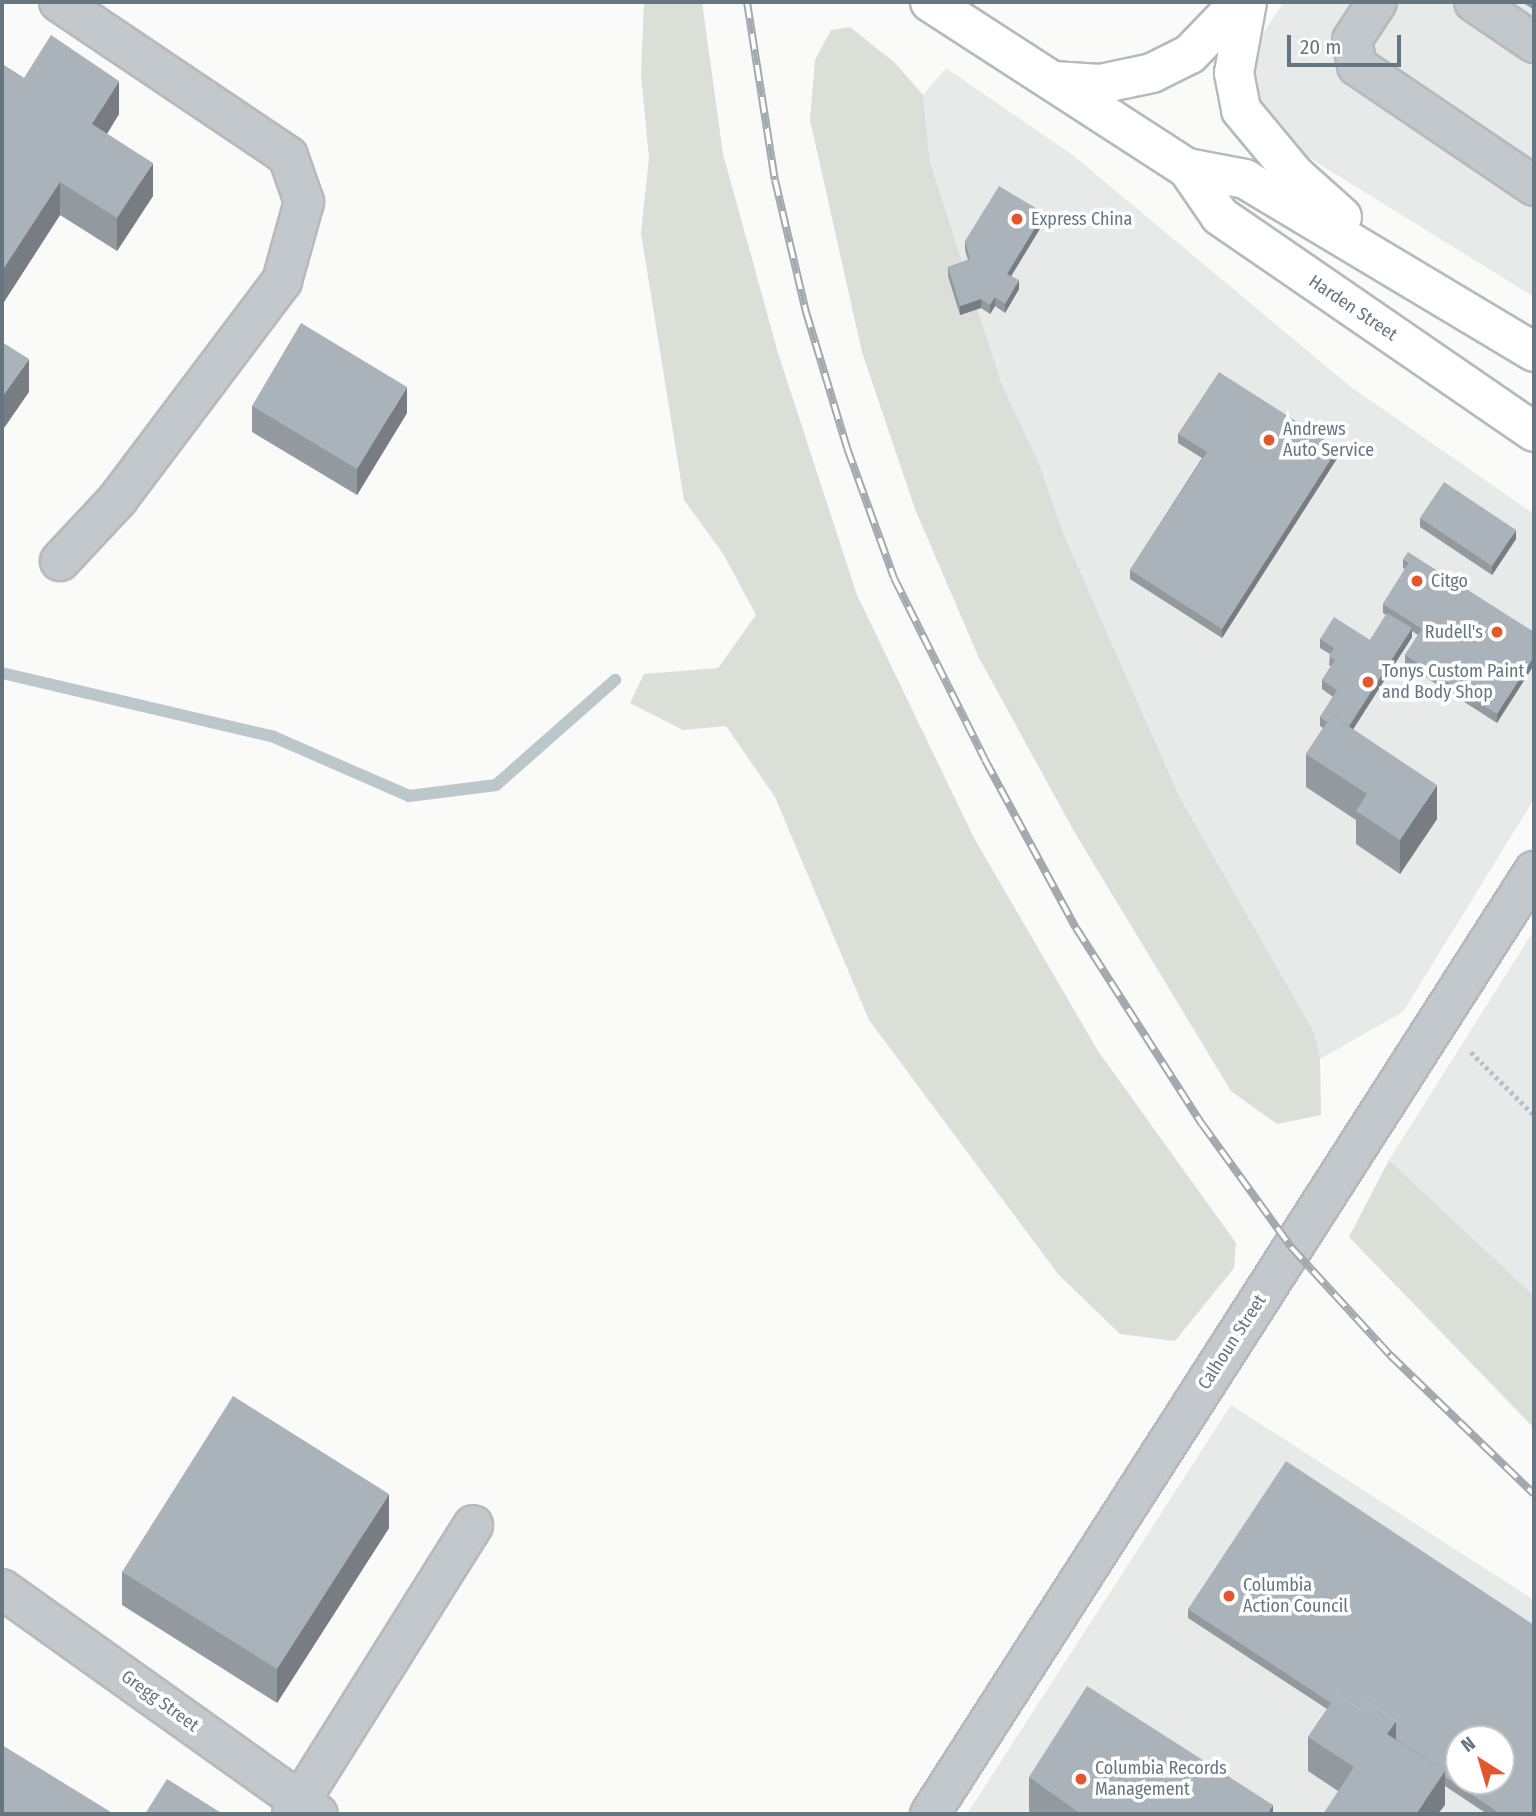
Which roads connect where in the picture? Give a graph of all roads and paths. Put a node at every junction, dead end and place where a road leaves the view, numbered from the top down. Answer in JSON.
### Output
{"nodes":[{"id":1,"x":930,"y":2,"type":"edge"},
{"id":2,"x":1240,"y":2,"type":"edge"},
{"id":3,"x":1247,"y":2,"type":"edge"},
{"id":4,"x":1377,"y":2,"type":"edge"},
{"id":5,"x":1474,"y":2,"type":"edge"},
{"id":6,"x":64,"y":3,"type":"edge"},
{"id":7,"x":1534,"y":43,"type":"edge"},
{"id":8,"x":1053,"y":81,"type":"junction"},
{"id":9,"x":1187,"y":169,"type":"junction"},
{"id":10,"x":1534,"y":186,"type":"edge"},
{"id":11,"x":1403,"y":273,"type":"junction"},
{"id":12,"x":1534,"y":352,"type":"edge"},
{"id":13,"x":1534,"y":432,"type":"edge"},
{"id":14,"x":60,"y":561,"type":"dead end"},
{"id":15,"x":1534,"y":871,"type":"edge"},
{"id":16,"x":1471,"y":1052,"type":"dead end"},
{"id":17,"x":1534,"y":1115,"type":"edge"},
{"id":18,"x":473,"y":1525,"type":"dead end"},
{"id":19,"x":2,"y":1589,"type":"edge"},
{"id":20,"x":303,"y":1810,"type":"edge"},
{"id":21,"x":930,"y":1814,"type":"edge"}],
"edges":[{"from":1,"to":8,"type":"main road","name":"Harden Street"},
{"from":2,"to":8,"type":"main road"},
{"from":3,"to":11,"type":"main road"},
{"from":4,"to":10,"type":"street"},
{"from":5,"to":7,"type":"street"},
{"from":6,"to":14,"type":"street"},
{"from":8,"to":9,"type":"main road","name":"Harden Street"},
{"from":9,"to":11,"type":"main road","name":"Harden Street"},
{"from":9,"to":13,"type":"main road","name":"Harden Street"},
{"from":11,"to":12,"type":"main road","name":"Harden Street"},
{"from":15,"to":21,"type":"street","name":"Calhoun Street"},
{"from":16,"to":17,"type":"path"},
{"from":18,"to":20,"type":"street"},
{"from":19,"to":20,"type":"street","name":"Gregg Street"}]}
